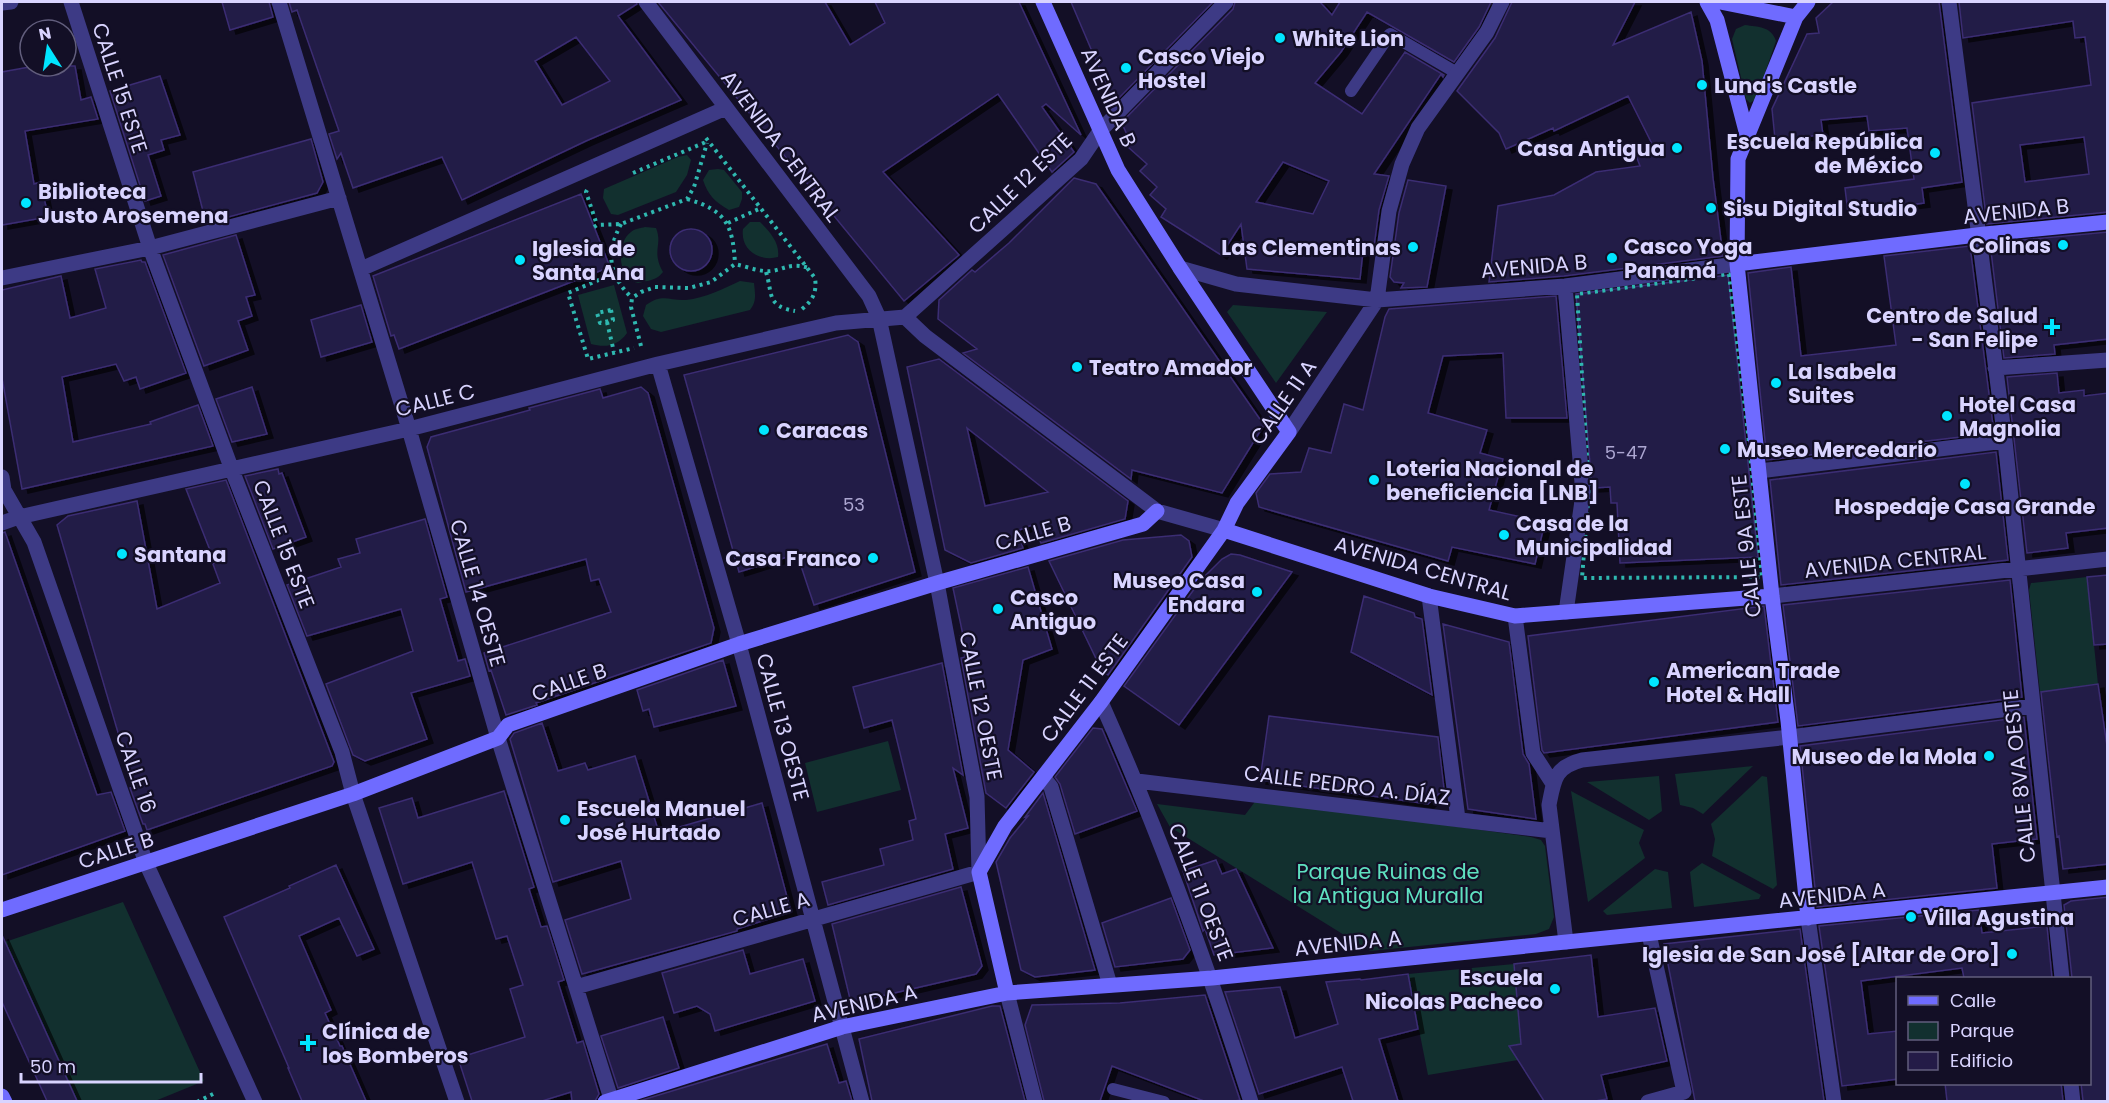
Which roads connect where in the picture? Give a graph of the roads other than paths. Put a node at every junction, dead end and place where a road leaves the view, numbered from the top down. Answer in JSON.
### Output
{"nodes":[{"id":1,"x":10,"y":2,"type":"edge"},
{"id":2,"x":71,"y":2,"type":"edge"},
{"id":3,"x":279,"y":2,"type":"edge"},
{"id":4,"x":1043,"y":2,"type":"edge"},
{"id":5,"x":1226,"y":2,"type":"edge"},
{"id":6,"x":1502,"y":2,"type":"edge"},
{"id":7,"x":1707,"y":2,"type":"edge"},
{"id":8,"x":1723,"y":2,"type":"edge"},
{"id":9,"x":1808,"y":2,"type":"edge"},
{"id":10,"x":1950,"y":2,"type":"edge"},
{"id":11,"x":2,"y":3,"type":"edge"},
{"id":12,"x":653,"y":4,"type":"edge"},
{"id":13,"x":1796,"y":17,"type":"junction"},
{"id":14,"x":1457,"y":74,"type":"junction"},
{"id":15,"x":1351,"y":91,"type":"dead end"},
{"id":16,"x":726,"y":108,"type":"junction"},
{"id":17,"x":1100,"y":131,"type":"junction"},
{"id":18,"x":1747,"y":135,"type":"junction"},
{"id":19,"x":339,"y":198,"type":"junction"},
{"id":20,"x":2108,"y":222,"type":"edge"},
{"id":21,"x":1980,"y":235,"type":"junction"},
{"id":22,"x":150,"y":248,"type":"junction"},
{"id":23,"x":1737,"y":264,"type":"junction"},
{"id":24,"x":1179,"y":268,"type":"junction"},
{"id":25,"x":361,"y":269,"type":"junction"},
{"id":26,"x":2,"y":278,"type":"edge"},
{"id":27,"x":1564,"y":286,"type":"junction"},
{"id":28,"x":1377,"y":300,"type":"junction"},
{"id":29,"x":905,"y":317,"type":"junction"},
{"id":30,"x":879,"y":318,"type":"junction"},
{"id":31,"x":2108,"y":360,"type":"edge"},
{"id":32,"x":658,"y":364,"type":"junction"},
{"id":33,"x":1995,"y":368,"type":"junction"},
{"id":34,"x":409,"y":429,"type":"junction"},
{"id":35,"x":1289,"y":432,"type":"junction"},
{"id":36,"x":2006,"y":441,"type":"junction"},
{"id":37,"x":232,"y":470,"type":"junction"},
{"id":38,"x":1759,"y":471,"type":"junction"},
{"id":39,"x":2,"y":477,"type":"edge"},
{"id":40,"x":1157,"y":511,"type":"junction"},
{"id":41,"x":19,"y":517,"type":"junction"},
{"id":42,"x":2,"y":523,"type":"edge"},
{"id":43,"x":1224,"y":530,"type":"junction"},
{"id":44,"x":2108,"y":559,"type":"edge"},
{"id":45,"x":2018,"y":568,"type":"junction"},
{"id":46,"x":937,"y":583,"type":"junction"},
{"id":47,"x":1429,"y":596,"type":"junction"},
{"id":48,"x":1772,"y":596,"type":"junction"},
{"id":49,"x":1566,"y":612,"type":"junction"},
{"id":50,"x":1515,"y":616,"type":"junction"},
{"id":51,"x":739,"y":644,"type":"junction"},
{"id":52,"x":1101,"y":702,"type":"junction"},
{"id":53,"x":2032,"y":706,"type":"junction"},
{"id":54,"x":1790,"y":737,"type":"junction"},
{"id":55,"x":498,"y":738,"type":"junction"},
{"id":56,"x":1043,"y":777,"type":"junction"},
{"id":57,"x":1137,"y":781,"type":"junction"},
{"id":58,"x":1553,"y":784,"type":"junction"},
{"id":59,"x":353,"y":794,"type":"junction"},
{"id":60,"x":1458,"y":819,"type":"junction"},
{"id":61,"x":1552,"y":831,"type":"junction"},
{"id":62,"x":146,"y":863,"type":"junction"},
{"id":63,"x":979,"y":872,"type":"junction"},
{"id":64,"x":2108,"y":887,"type":"edge"},
{"id":65,"x":2053,"y":893,"type":"junction"},
{"id":66,"x":2,"y":910,"type":"edge"},
{"id":67,"x":813,"y":918,"type":"junction"},
{"id":68,"x":1808,"y":918,"type":"junction"},
{"id":69,"x":1649,"y":934,"type":"junction"},
{"id":70,"x":1566,"y":942,"type":"junction"},
{"id":71,"x":2062,"y":977,"type":"edge"},
{"id":72,"x":1212,"y":978,"type":"junction"},
{"id":73,"x":1110,"y":985,"type":"junction"},
{"id":74,"x":576,"y":987,"type":"junction"},
{"id":75,"x":1007,"y":993,"type":"junction"},
{"id":76,"x":842,"y":1027,"type":"junction"},
{"id":77,"x":2071,"y":1085,"type":"edge"},
{"id":78,"x":1113,"y":1089,"type":"dead end"},
{"id":79,"x":2,"y":1096,"type":"edge"},
{"id":80,"x":5,"y":1101,"type":"edge"},
{"id":81,"x":255,"y":1101,"type":"edge"},
{"id":82,"x":457,"y":1101,"type":"edge"},
{"id":83,"x":609,"y":1101,"type":"edge"},
{"id":84,"x":862,"y":1101,"type":"edge"},
{"id":85,"x":1035,"y":1101,"type":"edge"},
{"id":86,"x":1164,"y":1101,"type":"edge"},
{"id":87,"x":1251,"y":1101,"type":"edge"},
{"id":88,"x":1648,"y":1101,"type":"edge"},
{"id":89,"x":1834,"y":1101,"type":"edge"},
{"id":90,"x":2073,"y":1101,"type":"edge"}],
"edges":[{"from":1,"to":11,"type":"street"},
{"from":2,"to":22,"type":"street","name":"CALLE 15 ESTE"},
{"from":3,"to":19,"type":"street","name":"CALLE 14 OESTE"},
{"from":4,"to":17,"type":"street","name":"AVENIDA B"},
{"from":5,"to":17,"type":"street","name":"CALLE 12 ESTE"},
{"from":6,"to":14,"type":"street"},
{"from":7,"to":18,"type":"street"},
{"from":8,"to":13,"type":"street"},
{"from":9,"to":13,"type":"street","name":"CALLE 9A ESTE"},
{"from":10,"to":21,"type":"street","name":"CALLE 8VA OESTE"},
{"from":12,"to":16,"type":"street","name":"AVENIDA CENTRAL"},
{"from":13,"to":18,"type":"street","name":"CALLE 9A ESTE"},
{"from":14,"to":15,"type":"lane"},
{"from":14,"to":28,"type":"street"},
{"from":16,"to":25,"type":"street"},
{"from":16,"to":30,"type":"street","name":"AVENIDA CENTRAL"},
{"from":17,"to":24,"type":"street","name":"AVENIDA B"},
{"from":17,"to":29,"type":"street","name":"CALLE 12 ESTE"},
{"from":18,"to":23,"type":"street","name":"CALLE 9A ESTE"},
{"from":19,"to":22,"type":"street"},
{"from":19,"to":25,"type":"street","name":"CALLE 14 OESTE"},
{"from":20,"to":21,"type":"street","name":"AVENIDA B"},
{"from":21,"to":23,"type":"street","name":"AVENIDA B"},
{"from":21,"to":33,"type":"street","name":"CALLE 8VA OESTE"},
{"from":22,"to":26,"type":"street"},
{"from":22,"to":37,"type":"street","name":"CALLE 15 ESTE"},
{"from":23,"to":27,"type":"street","name":"AVENIDA B"},
{"from":23,"to":38,"type":"street","name":"CALLE 9A ESTE"},
{"from":24,"to":28,"type":"street","name":"AVENIDA B"},
{"from":24,"to":35,"type":"street","name":"AVENIDA B"},
{"from":25,"to":34,"type":"street","name":"CALLE 14 OESTE"},
{"from":27,"to":28,"type":"street","name":"AVENIDA B"},
{"from":27,"to":49,"type":"street"},
{"from":28,"to":35,"type":"street","name":"CALLE 11 A"},
{"from":29,"to":30,"type":"street"},
{"from":29,"to":40,"type":"street","name":"AVENIDA CENTRAL"},
{"from":30,"to":32,"type":"street","name":"CALLE C"},
{"from":30,"to":46,"type":"street","name":"CALLE 12 OESTE"},
{"from":31,"to":33,"type":"street"},
{"from":32,"to":34,"type":"street","name":"CALLE C"},
{"from":32,"to":51,"type":"street","name":"CALLE 13 OESTE"},
{"from":33,"to":36,"type":"street","name":"CALLE 8VA OESTE"},
{"from":34,"to":37,"type":"street","name":"CALLE C"},
{"from":34,"to":55,"type":"street","name":"CALLE 14 OESTE"},
{"from":35,"to":43,"type":"street","name":"CALLE 11 A"},
{"from":36,"to":38,"type":"street"},
{"from":36,"to":45,"type":"street","name":"CALLE 8VA OESTE"},
{"from":37,"to":41,"type":"street","name":"CALLE C"},
{"from":37,"to":59,"type":"street","name":"CALLE 15 ESTE"},
{"from":38,"to":48,"type":"street","name":"CALLE 9A ESTE"},
{"from":39,"to":41,"type":"street","name":"CALLE 16"},
{"from":40,"to":43,"type":"street","name":"AVENIDA CENTRAL"},
{"from":40,"to":46,"type":"street","name":"CALLE B"},
{"from":41,"to":42,"type":"street","name":"CALLE C"},
{"from":41,"to":62,"type":"street","name":"CALLE 16"},
{"from":43,"to":47,"type":"street","name":"AVENIDA CENTRAL"},
{"from":43,"to":52,"type":"street","name":"CALLE 11 ESTE"},
{"from":44,"to":45,"type":"street","name":"AVENIDA CENTRAL"},
{"from":45,"to":48,"type":"street","name":"AVENIDA CENTRAL"},
{"from":45,"to":53,"type":"street","name":"CALLE 8VA OESTE"},
{"from":46,"to":51,"type":"street","name":"CALLE B"},
{"from":46,"to":63,"type":"street","name":"CALLE 12 OESTE"},
{"from":47,"to":50,"type":"street","name":"AVENIDA CENTRAL"},
{"from":47,"to":60,"type":"street"},
{"from":48,"to":49,"type":"street","name":"AVENIDA CENTRAL"},
{"from":48,"to":54,"type":"street","name":"CALLE 9A ESTE"},
{"from":49,"to":50,"type":"street","name":"AVENIDA CENTRAL"},
{"from":50,"to":58,"type":"street"},
{"from":51,"to":55,"type":"street","name":"CALLE B"},
{"from":51,"to":67,"type":"street","name":"CALLE 13 OESTE"},
{"from":52,"to":56,"type":"street","name":"CALLE 11 ESTE"},
{"from":52,"to":57,"type":"street","name":"CALLE 11 OESTE"},
{"from":53,"to":54,"type":"street"},
{"from":53,"to":65,"type":"street","name":"CALLE 8VA OESTE"},
{"from":54,"to":58,"type":"street"},
{"from":54,"to":68,"type":"street","name":"CALLE 9A ESTE"},
{"from":55,"to":59,"type":"street","name":"CALLE B"},
{"from":55,"to":74,"type":"street","name":"CALLE 14 OESTE"},
{"from":56,"to":63,"type":"street","name":"CALLE 11 ESTE"},
{"from":56,"to":73,"type":"street"},
{"from":57,"to":60,"type":"street","name":"CALLE PEDRO A. DÍAZ"},
{"from":57,"to":72,"type":"street","name":"CALLE 11 OESTE"},
{"from":58,"to":61,"type":"street"},
{"from":59,"to":62,"type":"street","name":"CALLE B"},
{"from":59,"to":82,"type":"street","name":"CALLE 15 ESTE"},
{"from":60,"to":61,"type":"street","name":"CALLE PEDRO A. DÍAZ"},
{"from":61,"to":70,"type":"street"},
{"from":62,"to":66,"type":"street","name":"CALLE B"},
{"from":62,"to":81,"type":"street","name":"CALLE 16"},
{"from":63,"to":67,"type":"street","name":"CALLE A"},
{"from":63,"to":75,"type":"street","name":"CALLE 12 OESTE"},
{"from":64,"to":65,"type":"street","name":"AVENIDA A"},
{"from":65,"to":68,"type":"street","name":"AVENIDA A"},
{"from":65,"to":71,"type":"street","name":"CALLE 8VA OESTE"},
{"from":67,"to":74,"type":"street","name":"CALLE A"},
{"from":67,"to":76,"type":"street","name":"CALLE 13 OESTE"},
{"from":68,"to":69,"type":"street","name":"AVENIDA A"},
{"from":68,"to":89,"type":"street"},
{"from":69,"to":70,"type":"street","name":"AVENIDA A"},
{"from":69,"to":88,"type":"street"},
{"from":70,"to":72,"type":"street","name":"AVENIDA A"},
{"from":72,"to":73,"type":"street","name":"AVENIDA A"},
{"from":72,"to":87,"type":"street","name":"CALLE 11 OESTE"},
{"from":73,"to":75,"type":"street","name":"AVENIDA A"},
{"from":74,"to":83,"type":"street","name":"CALLE 14 OESTE"},
{"from":75,"to":76,"type":"street","name":"AVENIDA A"},
{"from":75,"to":85,"type":"street","name":"CALLE 12 OESTE"},
{"from":76,"to":83,"type":"street","name":"AVENIDA A"},
{"from":76,"to":84,"type":"street","name":"CALLE 13 OESTE"},
{"from":77,"to":90,"type":"street"},
{"from":78,"to":86,"type":"lane"},
{"from":79,"to":80,"type":"street"}]}
